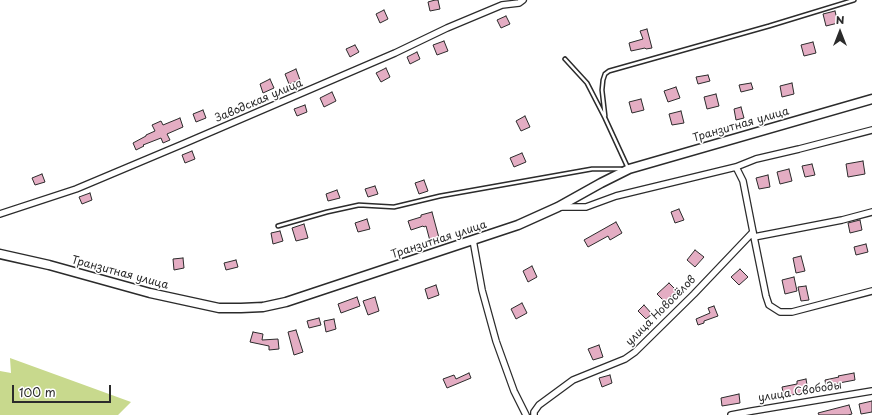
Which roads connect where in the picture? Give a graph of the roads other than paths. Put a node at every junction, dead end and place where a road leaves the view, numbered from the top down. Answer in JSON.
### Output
{"nodes":[{"id":1,"x":523,"y":0,"type":"edge"},
{"id":2,"x":854,"y":0,"type":"edge"},
{"id":3,"x":565,"y":59,"type":"dead end"},
{"id":4,"x":872,"y":99,"type":"edge"},
{"id":5,"x":605,"y":118,"type":"junction"},
{"id":6,"x":872,"y":130,"type":"edge"},
{"id":7,"x":736,"y":167,"type":"junction"},
{"id":8,"x":629,"y":169,"type":"junction"},
{"id":9,"x":558,"y":207,"type":"junction"},
{"id":10,"x":872,"y":212,"type":"edge"},
{"id":11,"x":0,"y":214,"type":"edge"},
{"id":12,"x":278,"y":226,"type":"dead end"},
{"id":13,"x":753,"y":235,"type":"junction"},
{"id":14,"x":473,"y":240,"type":"junction"},
{"id":15,"x":0,"y":254,"type":"edge"},
{"id":16,"x":872,"y":291,"type":"edge"},
{"id":17,"x":872,"y":391,"type":"edge"},
{"id":18,"x":526,"y":415,"type":"edge"},
{"id":19,"x":534,"y":415,"type":"edge"},
{"id":20,"x":731,"y":415,"type":"edge"}],
"edges":[{"from":1,"to":11,"type":"street","name":"Заводская улица"},
{"from":2,"to":5,"type":"lane"},
{"from":3,"to":5,"type":"lane"},
{"from":4,"to":8,"type":"main road","name":"Транзитная улица"},
{"from":5,"to":8,"type":"lane"},
{"from":6,"to":7,"type":"street"},
{"from":7,"to":9,"type":"street"},
{"from":7,"to":13,"type":"street"},
{"from":8,"to":9,"type":"main road","name":"Транзитная улица"},
{"from":8,"to":12,"type":"lane"},
{"from":9,"to":14,"type":"main road","name":"Транзитная улица"},
{"from":10,"to":13,"type":"street"},
{"from":13,"to":16,"type":"street"},
{"from":13,"to":19,"type":"street","name":"улица Новосёлов"},
{"from":14,"to":15,"type":"main road","name":"Транзитная улица"},
{"from":14,"to":18,"type":"street"},
{"from":17,"to":20,"type":"street","name":"улица Свободы"}]}
